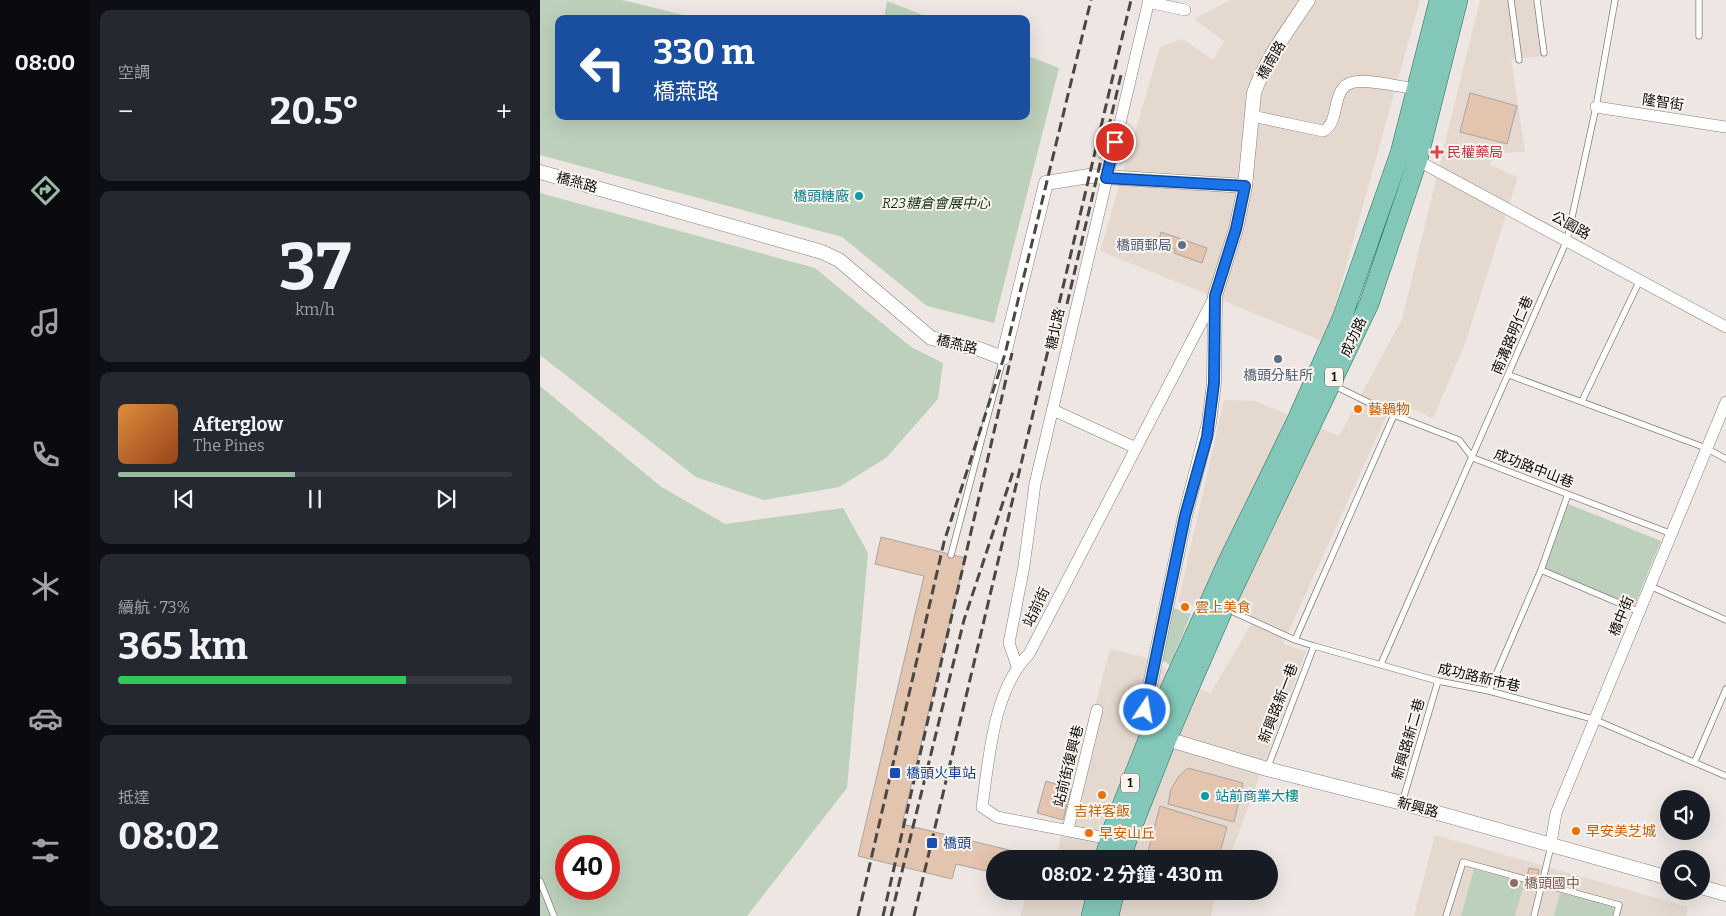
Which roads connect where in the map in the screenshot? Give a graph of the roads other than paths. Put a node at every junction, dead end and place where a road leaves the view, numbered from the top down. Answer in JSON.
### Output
{"nodes":[{"id":1,"x":1308,"y":0,"type":"edge"},
{"id":2,"x":1439,"y":0,"type":"edge"},
{"id":3,"x":1458,"y":0,"type":"edge"},
{"id":4,"x":1511,"y":0,"type":"edge"},
{"id":5,"x":1537,"y":0,"type":"edge"},
{"id":6,"x":1615,"y":0,"type":"edge"},
{"id":7,"x":1699,"y":0,"type":"edge"},
{"id":8,"x":1148,"y":1,"type":"edge"},
{"id":9,"x":1185,"y":10,"type":"dead end"},
{"id":10,"x":1699,"y":36,"type":"dead end"},
{"id":11,"x":1544,"y":53,"type":"dead end"},
{"id":12,"x":1519,"y":60,"type":"dead end"},
{"id":13,"x":1416,"y":90,"type":"junction"},
{"id":14,"x":1596,"y":107,"type":"junction"},
{"id":15,"x":1252,"y":116,"type":"junction"},
{"id":16,"x":1726,"y":126,"type":"edge"},
{"id":17,"x":1400,"y":153,"type":"junction"},
{"id":18,"x":1418,"y":160,"type":"junction"},
{"id":19,"x":540,"y":172,"type":"edge"},
{"id":20,"x":1106,"y":178,"type":"junction"},
{"id":21,"x":1245,"y":186,"type":"junction"},
{"id":22,"x":1567,"y":240,"type":"junction"},
{"id":23,"x":1640,"y":280,"type":"junction"},
{"id":24,"x":1215,"y":296,"type":"junction"},
{"id":25,"x":1726,"y":327,"type":"edge"},
{"id":26,"x":1003,"y":358,"type":"junction"},
{"id":27,"x":1508,"y":375,"type":"junction"},
{"id":28,"x":1331,"y":384,"type":"junction"},
{"id":29,"x":1582,"y":401,"type":"junction"},
{"id":30,"x":1726,"y":402,"type":"edge"},
{"id":31,"x":1053,"y":410,"type":"junction"},
{"id":32,"x":1394,"y":415,"type":"junction"},
{"id":33,"x":1134,"y":447,"type":"junction"},
{"id":34,"x":1706,"y":448,"type":"junction"},
{"id":35,"x":1473,"y":458,"type":"junction"},
{"id":36,"x":1726,"y":459,"type":"edge"},
{"id":37,"x":1568,"y":494,"type":"junction"},
{"id":38,"x":1672,"y":534,"type":"junction"},
{"id":39,"x":951,"y":556,"type":"dead end"},
{"id":40,"x":1541,"y":570,"type":"junction"},
{"id":41,"x":1650,"y":586,"type":"junction"},
{"id":42,"x":1224,"y":608,"type":"junction"},
{"id":43,"x":1640,"y":612,"type":"junction"},
{"id":44,"x":1726,"y":620,"type":"edge"},
{"id":45,"x":1295,"y":640,"type":"junction"},
{"id":46,"x":1314,"y":646,"type":"junction"},
{"id":47,"x":1381,"y":664,"type":"junction"},
{"id":48,"x":1017,"y":666,"type":"junction"},
{"id":49,"x":1438,"y":681,"type":"junction"},
{"id":50,"x":1726,"y":689,"type":"edge"},
{"id":51,"x":1488,"y":691,"type":"junction"},
{"id":52,"x":1097,"y":710,"type":"dead end"},
{"id":53,"x":1593,"y":719,"type":"junction"},
{"id":54,"x":1159,"y":734,"type":"junction"},
{"id":55,"x":1695,"y":761,"type":"junction"},
{"id":56,"x":1267,"y":769,"type":"junction"},
{"id":57,"x":1726,"y":776,"type":"edge"},
{"id":58,"x":1402,"y":803,"type":"junction"},
{"id":59,"x":1068,"y":829,"type":"junction"},
{"id":60,"x":1552,"y":844,"type":"junction"},
{"id":61,"x":1119,"y":847,"type":"edge"},
{"id":62,"x":1660,"y":875,"type":"edge"},
{"id":63,"x":540,"y":882,"type":"edge"},
{"id":64,"x":1542,"y":884,"type":"junction"},
{"id":65,"x":1710,"y":890,"type":"edge"},
{"id":66,"x":1726,"y":894,"type":"edge"},
{"id":67,"x":1095,"y":900,"type":"edge"},
{"id":68,"x":1113,"y":900,"type":"edge"},
{"id":69,"x":554,"y":916,"type":"edge"},
{"id":70,"x":1091,"y":916,"type":"edge"},
{"id":71,"x":1109,"y":916,"type":"edge"},
{"id":72,"x":1446,"y":916,"type":"edge"},
{"id":73,"x":1534,"y":916,"type":"edge"},
{"id":74,"x":1616,"y":916,"type":"edge"}],
"edges":[{"from":1,"to":15,"type":"street","name":"橋南路"},
{"from":2,"to":13,"type":"main road","name":"成功路","number":"1"},
{"from":3,"to":18,"type":"main road","name":"成功路","number":"1"},
{"from":4,"to":12,"type":"lane"},
{"from":5,"to":11,"type":"lane"},
{"from":6,"to":14,"type":"lane","name":"南溝路明仁巷"},
{"from":7,"to":10,"type":"lane"},
{"from":8,"to":9,"type":"street"},
{"from":8,"to":20,"type":"street","name":"糖北路"},
{"from":13,"to":15,"type":"street"},
{"from":13,"to":17,"type":"main road","name":"成功路","number":"1"},
{"from":14,"to":16,"type":"street","name":"隆智街"},
{"from":14,"to":22,"type":"lane","name":"南溝路明仁巷"},
{"from":15,"to":21,"type":"street","name":"橋南路"},
{"from":17,"to":18,"type":"street","name":"公園路"},
{"from":17,"to":54,"type":"main road","name":"成功路","number":"1"},
{"from":18,"to":22,"type":"street","name":"公園路"},
{"from":18,"to":28,"type":"main road","name":"成功路","number":"1"},
{"from":19,"to":26,"type":"street","name":"橋燕路"},
{"from":20,"to":21,"type":"street"},
{"from":20,"to":26,"type":"street"},
{"from":20,"to":31,"type":"street","name":"糖北路"},
{"from":21,"to":24,"type":"street","name":"橋南路"},
{"from":22,"to":23,"type":"street","name":"公園路"},
{"from":22,"to":27,"type":"lane","name":"南溝路明仁巷"},
{"from":23,"to":25,"type":"street","name":"公園路"},
{"from":23,"to":29,"type":"lane"},
{"from":24,"to":33,"type":"street","name":"站前街"},
{"from":24,"to":54,"type":"street","name":"橋南路"},
{"from":26,"to":39,"type":"lane"},
{"from":27,"to":29,"type":"lane"},
{"from":27,"to":35,"type":"lane","name":"南溝路明仁巷"},
{"from":28,"to":32,"type":"lane","name":"成功路中山巷"},
{"from":28,"to":42,"type":"main road","name":"成功路","number":"1"},
{"from":29,"to":34,"type":"lane"},
{"from":30,"to":34,"type":"street","name":"橋中街"},
{"from":31,"to":33,"type":"street"},
{"from":31,"to":48,"type":"street","name":"糖北路"},
{"from":32,"to":35,"type":"lane","name":"成功路中山巷"},
{"from":32,"to":45,"type":"lane"},
{"from":33,"to":48,"type":"street","name":"站前街"},
{"from":34,"to":36,"type":"lane"},
{"from":34,"to":38,"type":"street","name":"橋中街"},
{"from":35,"to":37,"type":"lane","name":"成功路中山巷"},
{"from":35,"to":47,"type":"lane","name":"南溝路明仁巷"},
{"from":37,"to":38,"type":"lane","name":"成功路中山巷"},
{"from":37,"to":40,"type":"lane"},
{"from":38,"to":41,"type":"street","name":"橋中街"},
{"from":40,"to":43,"type":"lane"},
{"from":40,"to":51,"type":"lane"},
{"from":41,"to":43,"type":"street","name":"橋中街"},
{"from":41,"to":44,"type":"lane"},
{"from":42,"to":45,"type":"lane","name":"成功路新市巷"},
{"from":42,"to":54,"type":"main road","name":"成功路","number":"1"},
{"from":43,"to":53,"type":"street","name":"橋中街"},
{"from":45,"to":46,"type":"lane","name":"成功路新市巷"},
{"from":46,"to":47,"type":"lane","name":"成功路新市巷"},
{"from":46,"to":56,"type":"lane","name":"新興路新一巷"},
{"from":47,"to":49,"type":"lane","name":"成功路新市巷"},
{"from":48,"to":59,"type":"street","name":"站前街"},
{"from":49,"to":51,"type":"lane","name":"成功路新市巷"},
{"from":49,"to":58,"type":"lane","name":"新興路新二巷"},
{"from":50,"to":55,"type":"lane"},
{"from":51,"to":53,"type":"lane","name":"成功路新市巷"},
{"from":52,"to":59,"type":"street","name":"站前街復興巷"},
{"from":53,"to":55,"type":"lane","name":"成功路新市巷"},
{"from":53,"to":60,"type":"street","name":"橋中街"},
{"from":54,"to":56,"type":"street","name":"新興路"},
{"from":54,"to":61,"type":"main road","number":"1"},
{"from":55,"to":57,"type":"lane","name":"成功路新市巷"},
{"from":56,"to":58,"type":"street","name":"新興路"},
{"from":58,"to":60,"type":"street","name":"新興路"},
{"from":59,"to":61,"type":"street","name":"站前街"},
{"from":60,"to":62,"type":"street","name":"新興路"},
{"from":60,"to":64,"type":"lane"},
{"from":63,"to":69,"type":"lane"},
{"from":64,"to":72,"type":"lane"},
{"from":64,"to":73,"type":"lane"},
{"from":64,"to":74,"type":"lane"},
{"from":65,"to":66,"type":"street"},
{"from":67,"to":70,"type":"main road"},
{"from":68,"to":71,"type":"main road"}]}
